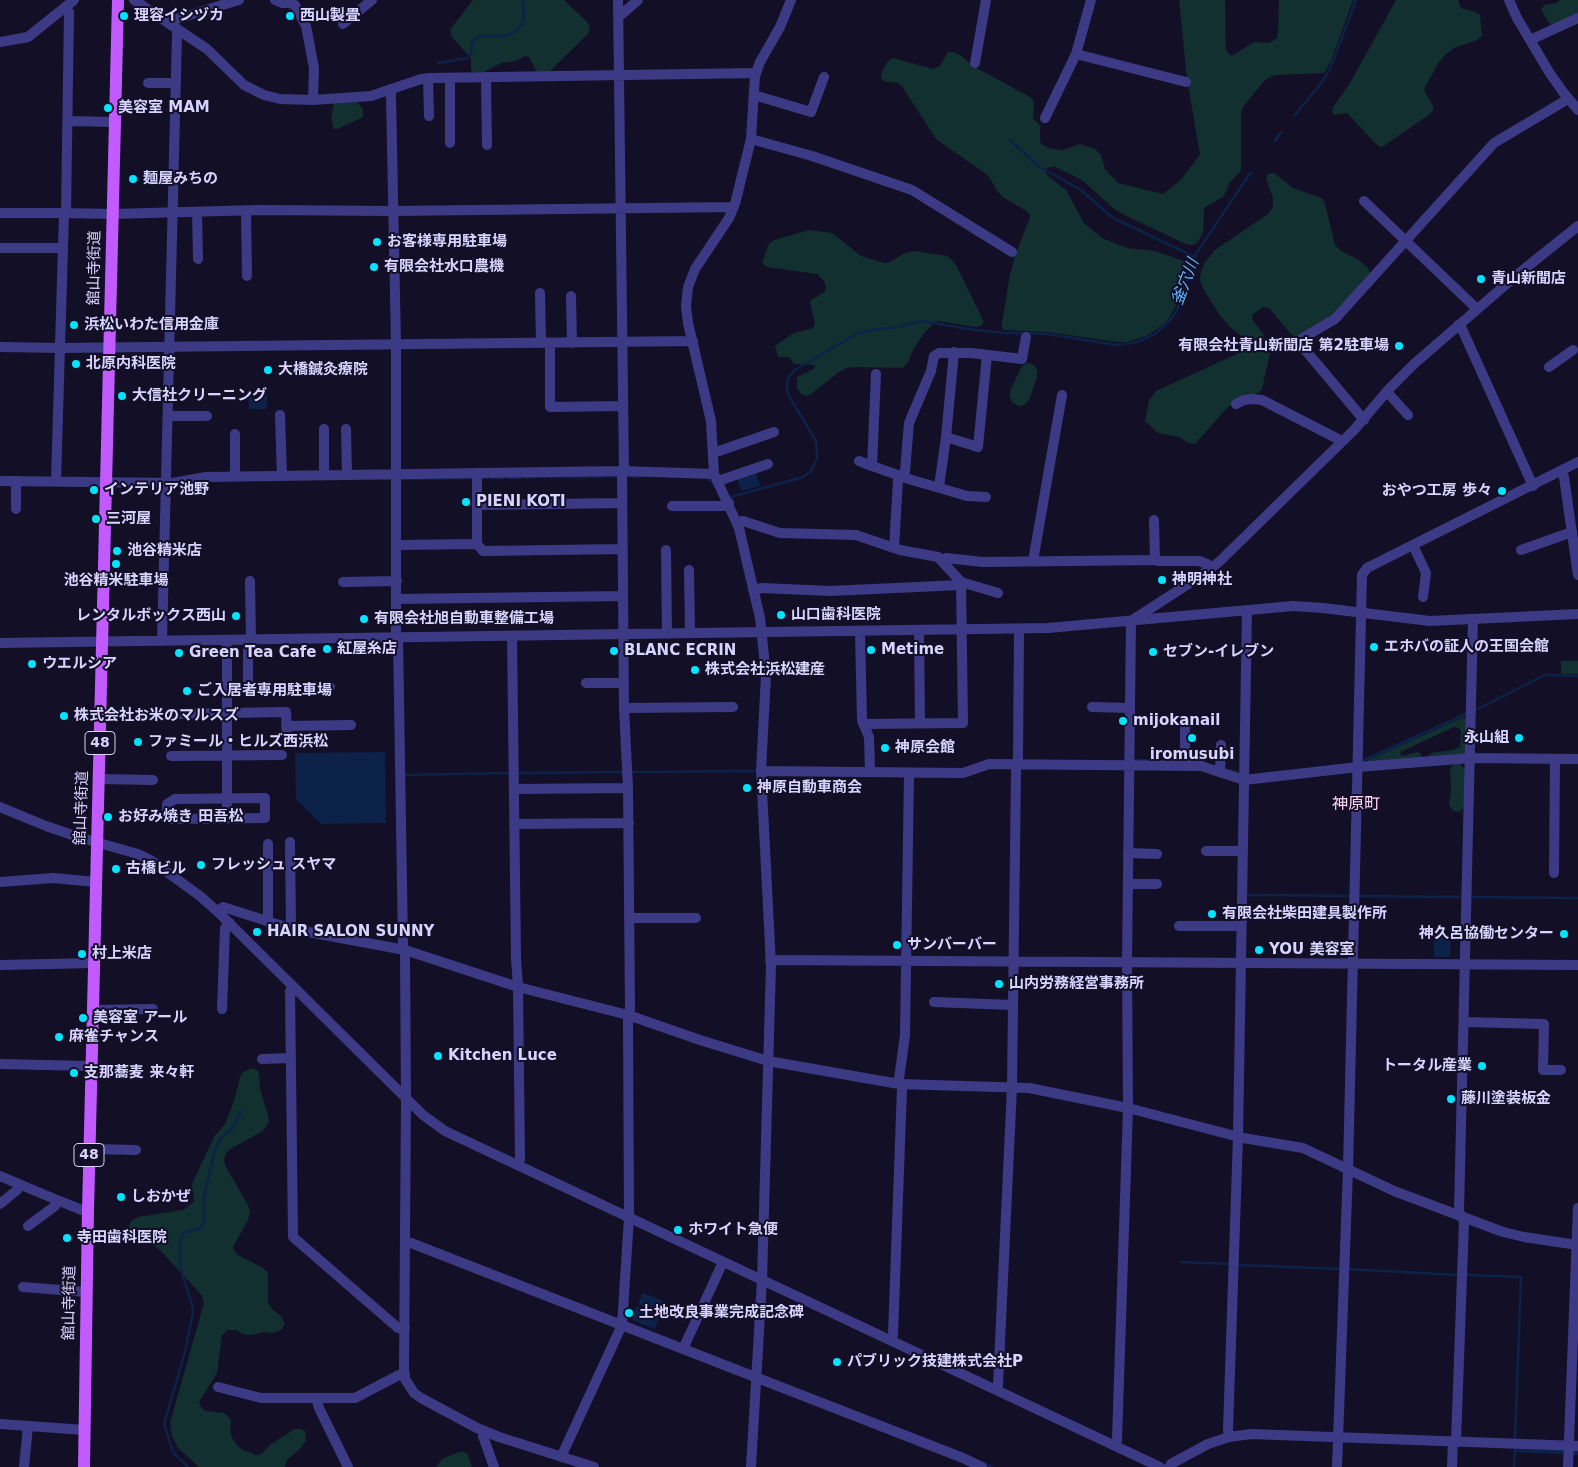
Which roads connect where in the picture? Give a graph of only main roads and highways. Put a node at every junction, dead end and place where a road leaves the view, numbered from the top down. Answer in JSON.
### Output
{"nodes":[{"id":1,"x":118,"y":0,"type":"edge"},
{"id":2,"x":84,"y":1467,"type":"edge"}],
"edges":[{"from":1,"to":2,"type":"main road","name":"舘山寺街道","number":"48"}]}
